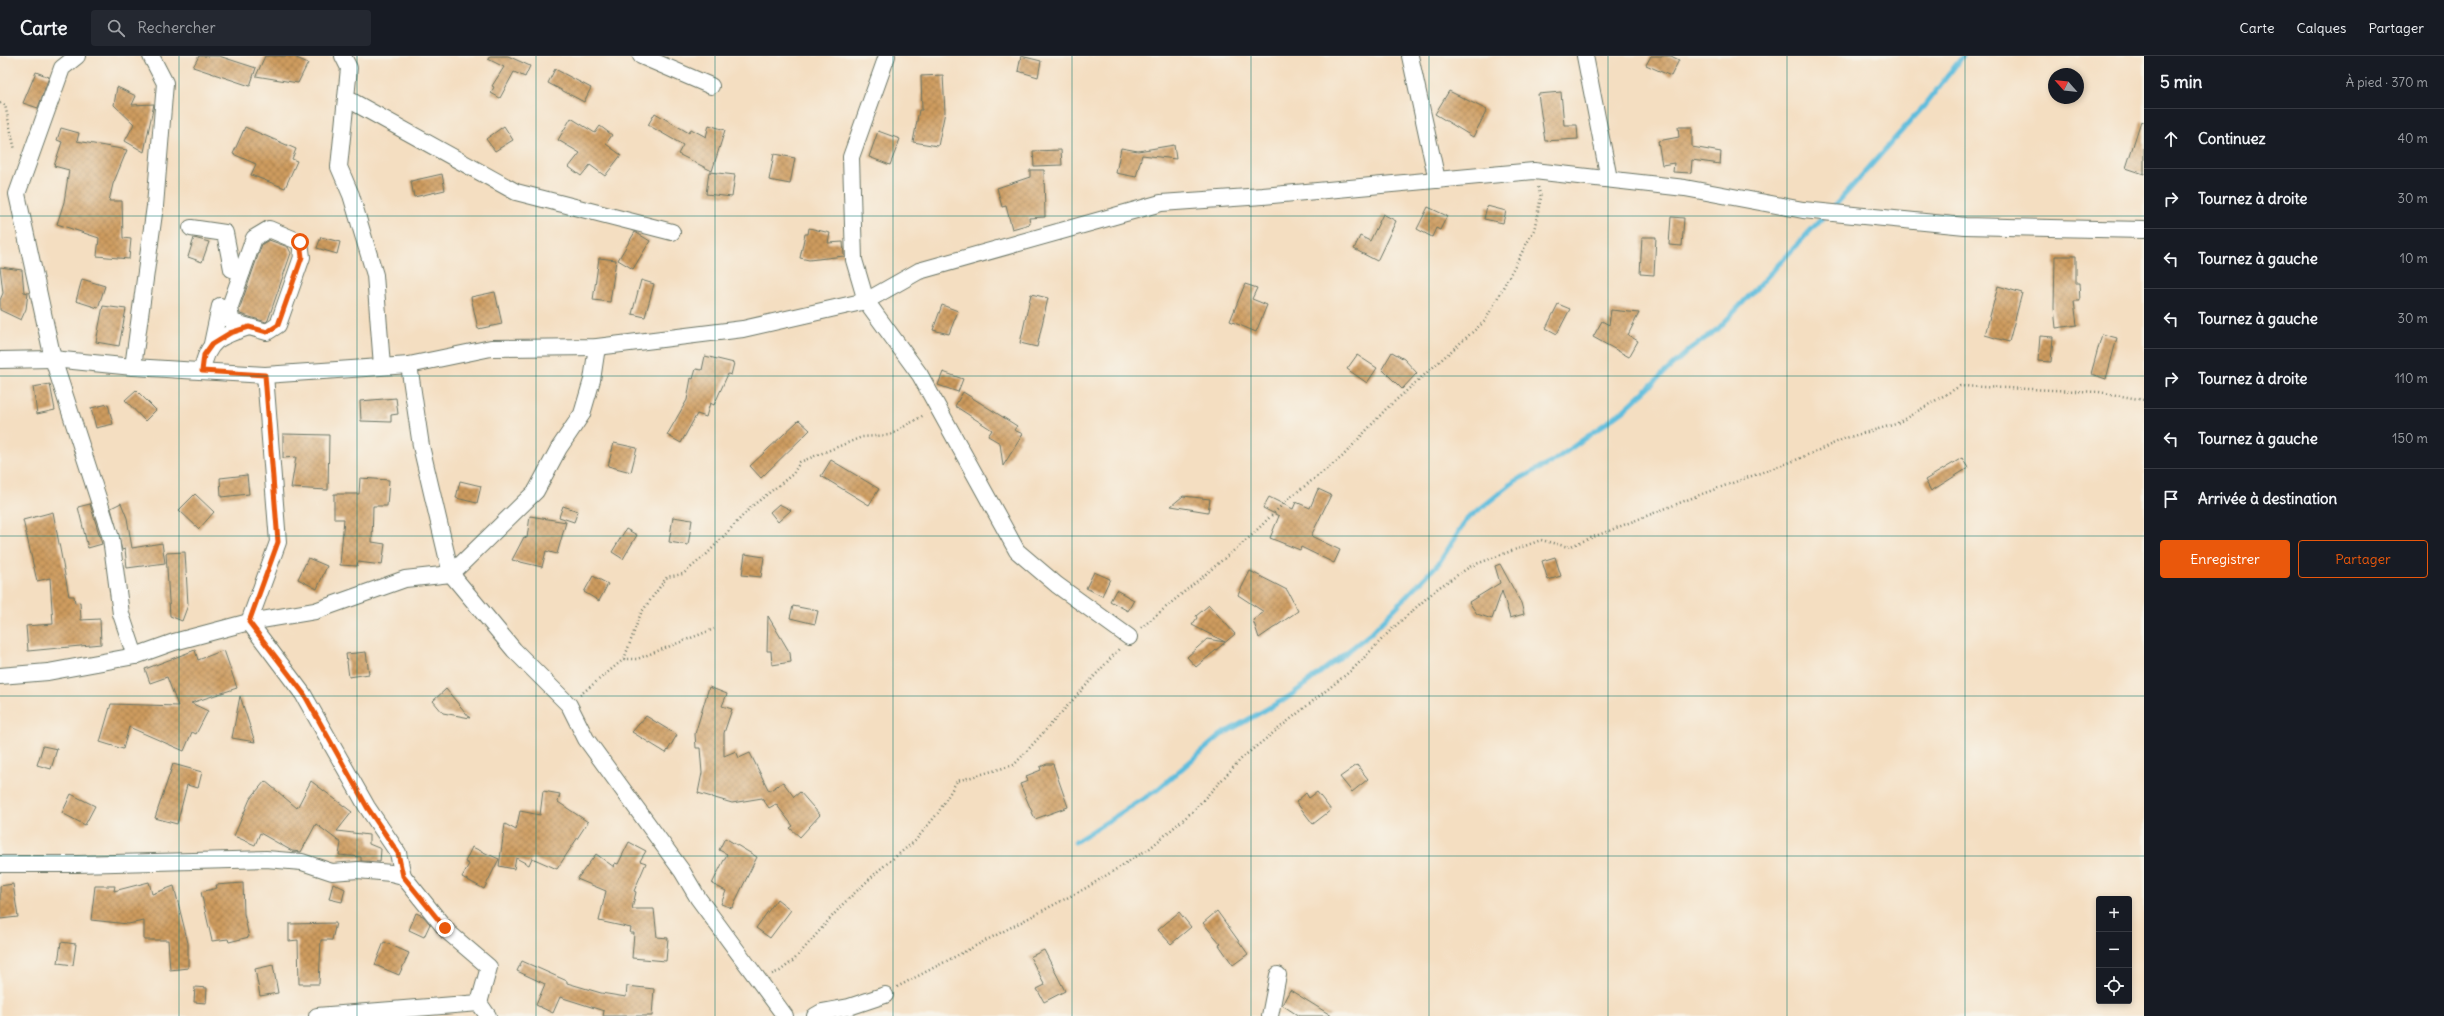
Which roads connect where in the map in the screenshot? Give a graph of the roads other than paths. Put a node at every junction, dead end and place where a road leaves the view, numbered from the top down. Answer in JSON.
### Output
{"nodes":[{"id":1,"x":77,"y":56,"type":"edge"},
{"id":2,"x":150,"y":56,"type":"edge"},
{"id":3,"x":343,"y":56,"type":"edge"},
{"id":4,"x":641,"y":56,"type":"edge"},
{"id":5,"x":887,"y":56,"type":"edge"},
{"id":6,"x":1410,"y":56,"type":"edge"},
{"id":7,"x":1585,"y":56,"type":"edge"},
{"id":8,"x":711,"y":86,"type":"dead end"},
{"id":9,"x":346,"y":98,"type":"junction"},
{"id":10,"x":1610,"y":179,"type":"junction"},
{"id":11,"x":1437,"y":180,"type":"junction"},
{"id":12,"x":191,"y":228,"type":"dead end"},
{"id":13,"x":2144,"y":230,"type":"edge"},
{"id":14,"x":672,"y":232,"type":"dead end"},
{"id":15,"x":237,"y":271,"type":"junction"},
{"id":16,"x":866,"y":301,"type":"junction"},
{"id":17,"x":224,"y":308,"type":"junction"},
{"id":18,"x":249,"y":327,"type":"junction"},
{"id":19,"x":212,"y":344,"type":"junction"},
{"id":20,"x":597,"y":347,"type":"junction"},
{"id":21,"x":53,"y":359,"type":"junction"},
{"id":22,"x":0,"y":360,"type":"edge"},
{"id":23,"x":409,"y":364,"type":"junction"},
{"id":24,"x":382,"y":366,"type":"junction"},
{"id":25,"x":133,"y":367,"type":"junction"},
{"id":26,"x":202,"y":371,"type":"junction"},
{"id":27,"x":265,"y":375,"type":"junction"},
{"id":28,"x":451,"y":574,"type":"junction"},
{"id":29,"x":249,"y":622,"type":"junction"},
{"id":30,"x":1129,"y":637,"type":"road end"},
{"id":31,"x":135,"y":656,"type":"junction"},
{"id":32,"x":0,"y":676,"type":"edge"},
{"id":33,"x":0,"y":864,"type":"edge"},
{"id":34,"x":403,"y":876,"type":"junction"},
{"id":35,"x":1278,"y":975,"type":"dead end"},
{"id":36,"x":885,"y":995,"type":"road end"},
{"id":37,"x":483,"y":1010,"type":"edge"},
{"id":38,"x":317,"y":1016,"type":"edge"},
{"id":39,"x":785,"y":1016,"type":"edge"},
{"id":40,"x":815,"y":1016,"type":"edge"},
{"id":41,"x":1270,"y":1016,"type":"edge"}],
"edges":[{"from":1,"to":21,"type":"street"},
{"from":2,"to":25,"type":"street"},
{"from":3,"to":9,"type":"street"},
{"from":4,"to":8,"type":"street"},
{"from":5,"to":16,"type":"street"},
{"from":6,"to":11,"type":"street"},
{"from":7,"to":10,"type":"street"},
{"from":9,"to":14,"type":"street"},
{"from":9,"to":24,"type":"street"},
{"from":10,"to":11,"type":"street"},
{"from":10,"to":13,"type":"street"},
{"from":11,"to":16,"type":"street"},
{"from":12,"to":15,"type":"street"},
{"from":15,"to":17,"type":"street"},
{"from":15,"to":18,"type":"street"},
{"from":16,"to":20,"type":"street"},
{"from":16,"to":30,"type":"street"},
{"from":17,"to":18,"type":"street"},
{"from":17,"to":19,"type":"street"},
{"from":18,"to":19,"type":"street"},
{"from":19,"to":26,"type":"street"},
{"from":20,"to":23,"type":"street"},
{"from":20,"to":28,"type":"street"},
{"from":21,"to":22,"type":"street"},
{"from":21,"to":25,"type":"street"},
{"from":21,"to":31,"type":"street"},
{"from":23,"to":24,"type":"street"},
{"from":23,"to":28,"type":"street"},
{"from":24,"to":27,"type":"street"},
{"from":25,"to":26,"type":"street"},
{"from":26,"to":27,"type":"street"},
{"from":27,"to":29,"type":"street"},
{"from":28,"to":29,"type":"street"},
{"from":28,"to":39,"type":"street"},
{"from":29,"to":31,"type":"street"},
{"from":29,"to":34,"type":"street"},
{"from":31,"to":32,"type":"street"},
{"from":33,"to":34,"type":"street"},
{"from":34,"to":37,"type":"street"},
{"from":35,"to":41,"type":"street"},
{"from":36,"to":40,"type":"street"},
{"from":37,"to":38,"type":"street"}]}
